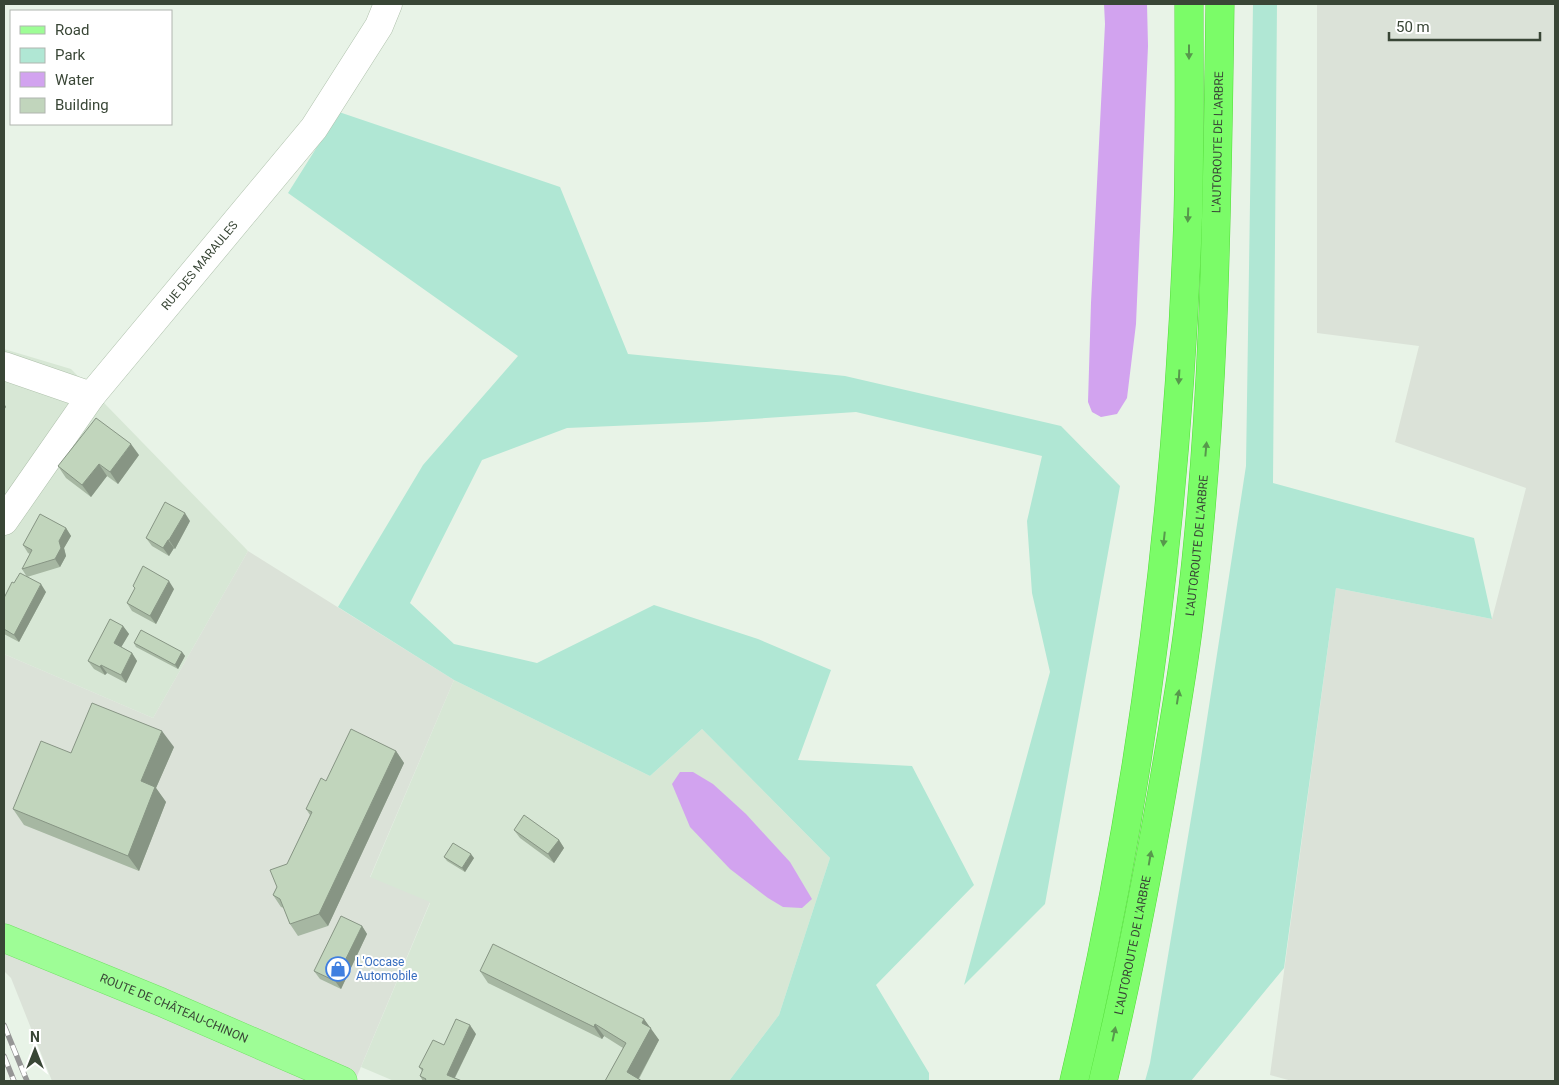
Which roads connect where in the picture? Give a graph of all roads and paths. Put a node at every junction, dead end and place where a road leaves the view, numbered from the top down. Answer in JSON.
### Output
{"nodes":[{"id":1,"x":388,"y":4,"type":"edge"},
{"id":2,"x":1189,"y":4,"type":"edge"},
{"id":3,"x":1220,"y":4,"type":"edge"},
{"id":4,"x":4,"y":366,"type":"edge"},
{"id":5,"x":91,"y":396,"type":"junction"},
{"id":6,"x":4,"y":520,"type":"edge"},
{"id":7,"x":4,"y":938,"type":"edge"},
{"id":8,"x":343,"y":1081,"type":"edge"},
{"id":9,"x":1074,"y":1081,"type":"edge"},
{"id":10,"x":1103,"y":1081,"type":"edge"}],
"edges":[{"from":1,"to":5,"type":"street","name":"RUE DES MARAULES"},
{"from":2,"to":9,"type":"highway","one_way":true},
{"from":10,"to":3,"type":"highway","name":"L'AUTOROUTE DE L'ARBRE","one_way":true},
{"from":4,"to":5,"type":"street"},
{"from":5,"to":6,"type":"street","name":"RUE DES MARAULES"},
{"from":7,"to":8,"type":"main road","name":"ROUTE DE CHÂTEAU-CHINON"}]}
